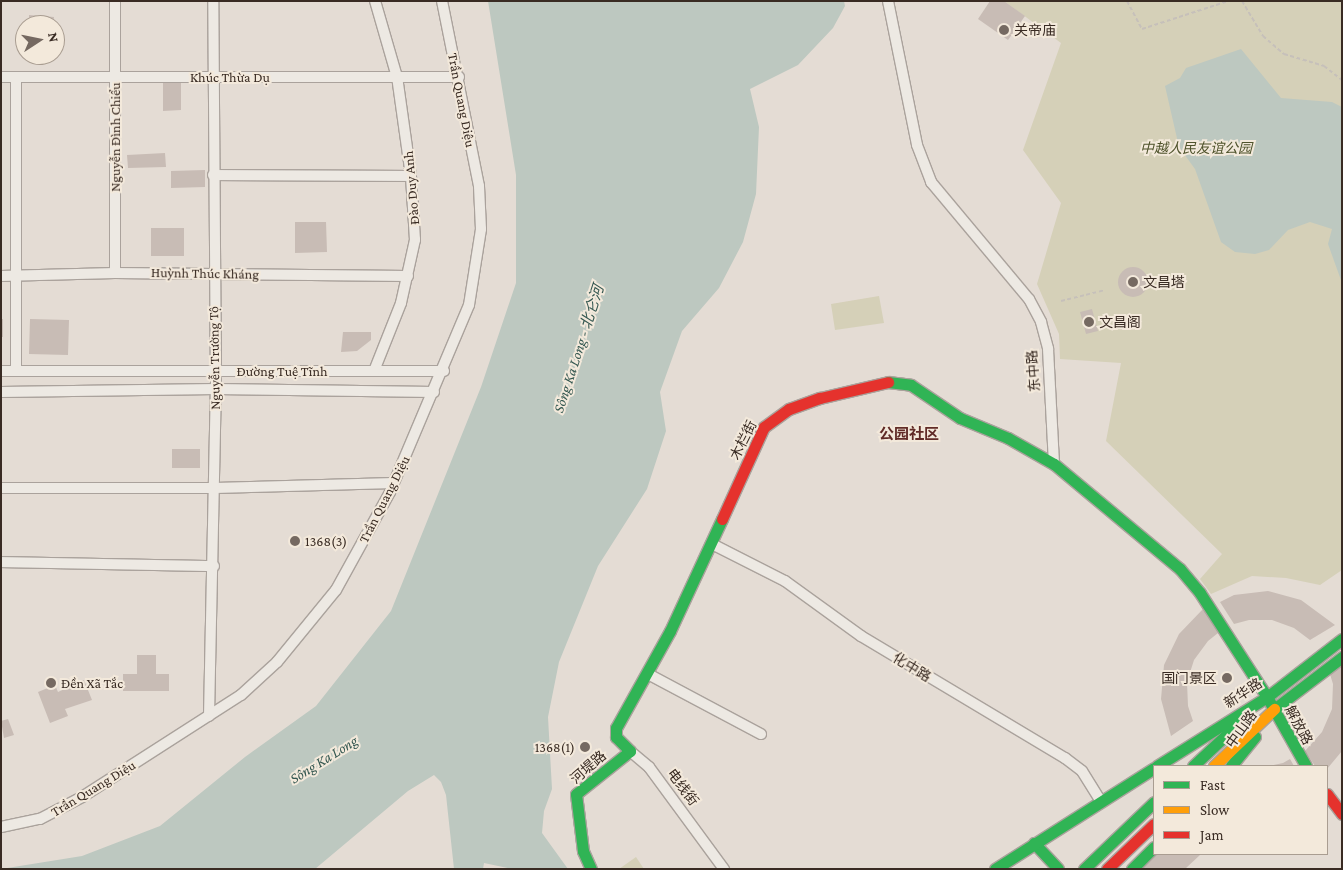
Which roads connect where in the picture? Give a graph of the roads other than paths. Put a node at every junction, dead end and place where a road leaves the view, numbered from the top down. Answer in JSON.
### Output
{"nodes":[{"id":1,"x":115,"y":1,"type":"edge"},
{"id":2,"x":213,"y":1,"type":"edge"},
{"id":3,"x":375,"y":1,"type":"edge"},
{"id":4,"x":442,"y":1,"type":"edge"},
{"id":5,"x":888,"y":1,"type":"edge"},
{"id":6,"x":1,"y":77,"type":"edge"},
{"id":7,"x":16,"y":77,"type":"junction"},
{"id":8,"x":115,"y":77,"type":"junction"},
{"id":9,"x":213,"y":77,"type":"junction"},
{"id":10,"x":396,"y":77,"type":"junction"},
{"id":11,"x":459,"y":77,"type":"junction"},
{"id":12,"x":213,"y":175,"type":"junction"},
{"id":13,"x":411,"y":176,"type":"junction"},
{"id":14,"x":115,"y":273,"type":"junction"},
{"id":15,"x":212,"y":273,"type":"junction"},
{"id":16,"x":1,"y":276,"type":"edge"},
{"id":17,"x":16,"y":276,"type":"junction"},
{"id":18,"x":408,"y":276,"type":"junction"},
{"id":19,"x":1,"y":370,"type":"edge"},
{"id":20,"x":16,"y":371,"type":"junction"},
{"id":21,"x":215,"y":371,"type":"junction"},
{"id":22,"x":374,"y":371,"type":"junction"},
{"id":23,"x":444,"y":371,"type":"junction"},
{"id":24,"x":216,"y":389,"type":"junction"},
{"id":25,"x":1,"y":392,"type":"edge"},
{"id":26,"x":434,"y":392,"type":"junction"},
{"id":27,"x":1054,"y":464,"type":"junction"},
{"id":28,"x":394,"y":483,"type":"junction"},
{"id":29,"x":1,"y":488,"type":"edge"},
{"id":30,"x":215,"y":488,"type":"junction"},
{"id":31,"x":712,"y":544,"type":"junction"},
{"id":32,"x":1,"y":562,"type":"edge"},
{"id":33,"x":214,"y":566,"type":"junction"},
{"id":34,"x":1342,"y":639,"type":"edge"},
{"id":35,"x":1342,"y":657,"type":"edge"},
{"id":36,"x":648,"y":674,"type":"junction"},
{"id":37,"x":1267,"y":696,"type":"junction"},
{"id":38,"x":1274,"y":709,"type":"junction"},
{"id":39,"x":209,"y":716,"type":"junction"},
{"id":40,"x":616,"y":728,"type":"joint"},
{"id":41,"x":761,"y":734,"type":"dead end"},
{"id":42,"x":630,"y":750,"type":"junction"},
{"id":43,"x":1159,"y":765,"type":"edge"},
{"id":44,"x":1194,"y":765,"type":"edge"},
{"id":45,"x":1215,"y":765,"type":"edge"},
{"id":46,"x":1232,"y":765,"type":"edge"},
{"id":47,"x":1305,"y":765,"type":"edge"},
{"id":48,"x":1153,"y":769,"type":"edge"},
{"id":49,"x":1328,"y":795,"type":"edge"},
{"id":50,"x":1101,"y":802,"type":"junction"},
{"id":51,"x":1153,"y":803,"type":"edge"},
{"id":52,"x":1342,"y":814,"type":"edge"},
{"id":53,"x":1153,"y":825,"type":"edge"},
{"id":54,"x":1,"y":827,"type":"edge"},
{"id":55,"x":1034,"y":843,"type":"junction"},
{"id":56,"x":1153,"y":848,"type":"edge"},
{"id":57,"x":590,"y":869,"type":"edge"},
{"id":58,"x":724,"y":869,"type":"edge"},
{"id":59,"x":995,"y":869,"type":"edge"},
{"id":60,"x":1058,"y":869,"type":"edge"},
{"id":61,"x":1084,"y":869,"type":"edge"},
{"id":62,"x":1107,"y":869,"type":"edge"},
{"id":63,"x":1132,"y":869,"type":"edge"}],
"edges":[{"from":1,"to":8,"type":"street","name":"Nguyễn Đình Chiểu"},
{"from":2,"to":9,"type":"street","name":"Nguyễn Trường Tộ"},
{"from":3,"to":10,"type":"street","name":"Đào Duy Anh"},
{"from":4,"to":11,"type":"street","name":"Trần Quang Diệu"},
{"from":5,"to":27,"type":"street","name":"东中路"},
{"from":6,"to":7,"type":"street","name":"Khúc Thừa Dụ"},
{"from":7,"to":8,"type":"street","name":"Khúc Thừa Dụ"},
{"from":7,"to":17,"type":"street"},
{"from":8,"to":9,"type":"street","name":"Khúc Thừa Dụ"},
{"from":8,"to":14,"type":"street","name":"Nguyễn Đình Chiểu"},
{"from":9,"to":10,"type":"street","name":"Khúc Thừa Dụ"},
{"from":9,"to":12,"type":"street","name":"Nguyễn Trường Tộ"},
{"from":10,"to":11,"type":"street","name":"Khúc Thừa Dụ"},
{"from":10,"to":13,"type":"street","name":"Đào Duy Anh"},
{"from":11,"to":23,"type":"street","name":"Trần Quang Diệu"},
{"from":12,"to":13,"type":"street"},
{"from":12,"to":15,"type":"street","name":"Nguyễn Trường Tộ"},
{"from":13,"to":18,"type":"street","name":"Đào Duy Anh"},
{"from":14,"to":15,"type":"street","name":"Huỳnh Thúc Kháng"},
{"from":14,"to":17,"type":"street","name":"Huỳnh Thúc Kháng"},
{"from":15,"to":18,"type":"street","name":"Huỳnh Thúc Kháng"},
{"from":15,"to":21,"type":"street","name":"Nguyễn Trường Tộ"},
{"from":16,"to":17,"type":"street","name":"Huỳnh Thúc Kháng"},
{"from":17,"to":20,"type":"street"},
{"from":18,"to":22,"type":"street","name":"Đào Duy Anh"},
{"from":19,"to":20,"type":"street","name":"Đường Tuệ Tĩnh"},
{"from":20,"to":21,"type":"street","name":"Đường Tuệ Tĩnh"},
{"from":21,"to":22,"type":"street","name":"Đường Tuệ Tĩnh"},
{"from":21,"to":24,"type":"street","name":"Nguyễn Trường Tộ"},
{"from":22,"to":23,"type":"street","name":"Đường Tuệ Tĩnh"},
{"from":23,"to":26,"type":"street","name":"Trần Quang Diệu"},
{"from":24,"to":25,"type":"street","name":"Đường Tuệ Tĩnh"},
{"from":24,"to":26,"type":"street","name":"Đường Tuệ Tĩnh"},
{"from":24,"to":30,"type":"street","name":"Nguyễn Trường Tộ"},
{"from":26,"to":28,"type":"street","name":"Trần Quang Diệu"},
{"from":27,"to":31,"type":"street","name":"木栏街"},
{"from":27,"to":37,"type":"street"},
{"from":28,"to":30,"type":"street"},
{"from":28,"to":39,"type":"street","name":"Trần Quang Diệu"},
{"from":29,"to":30,"type":"street"},
{"from":30,"to":33,"type":"street","name":"Nguyễn Trường Tộ"},
{"from":31,"to":36,"type":"street","name":"木栏街"},
{"from":31,"to":50,"type":"street","name":"化中路"},
{"from":32,"to":33,"type":"street"},
{"from":33,"to":39,"type":"street","name":"Nguyễn Trường Tộ"},
{"from":34,"to":37,"type":"street","name":"新华路"},
{"from":35,"to":38,"type":"street"},
{"from":36,"to":40,"type":"street","name":"木栏街"},
{"from":36,"to":41,"type":"street"},
{"from":37,"to":38,"type":"street","name":"解放路"},
{"from":37,"to":43,"type":"street","name":"新华路"},
{"from":37,"to":44,"type":"street"},
{"from":38,"to":45,"type":"street"},
{"from":38,"to":46,"type":"street","name":"中山路"},
{"from":38,"to":47,"type":"street","name":"解放路"},
{"from":39,"to":54,"type":"street","name":"Trần Quang Diệu"},
{"from":40,"to":42,"type":"street","name":"电线街"},
{"from":42,"to":57,"type":"street","name":"河堤路"},
{"from":42,"to":58,"type":"street","name":"电线街"},
{"from":48,"to":50,"type":"street","name":"新华路"},
{"from":49,"to":52,"type":"street"},
{"from":50,"to":55,"type":"street","name":"新华路"},
{"from":51,"to":61,"type":"street"},
{"from":53,"to":62,"type":"street"},
{"from":55,"to":59,"type":"street","name":"新华路"},
{"from":55,"to":60,"type":"street"},
{"from":56,"to":63,"type":"street"}]}
